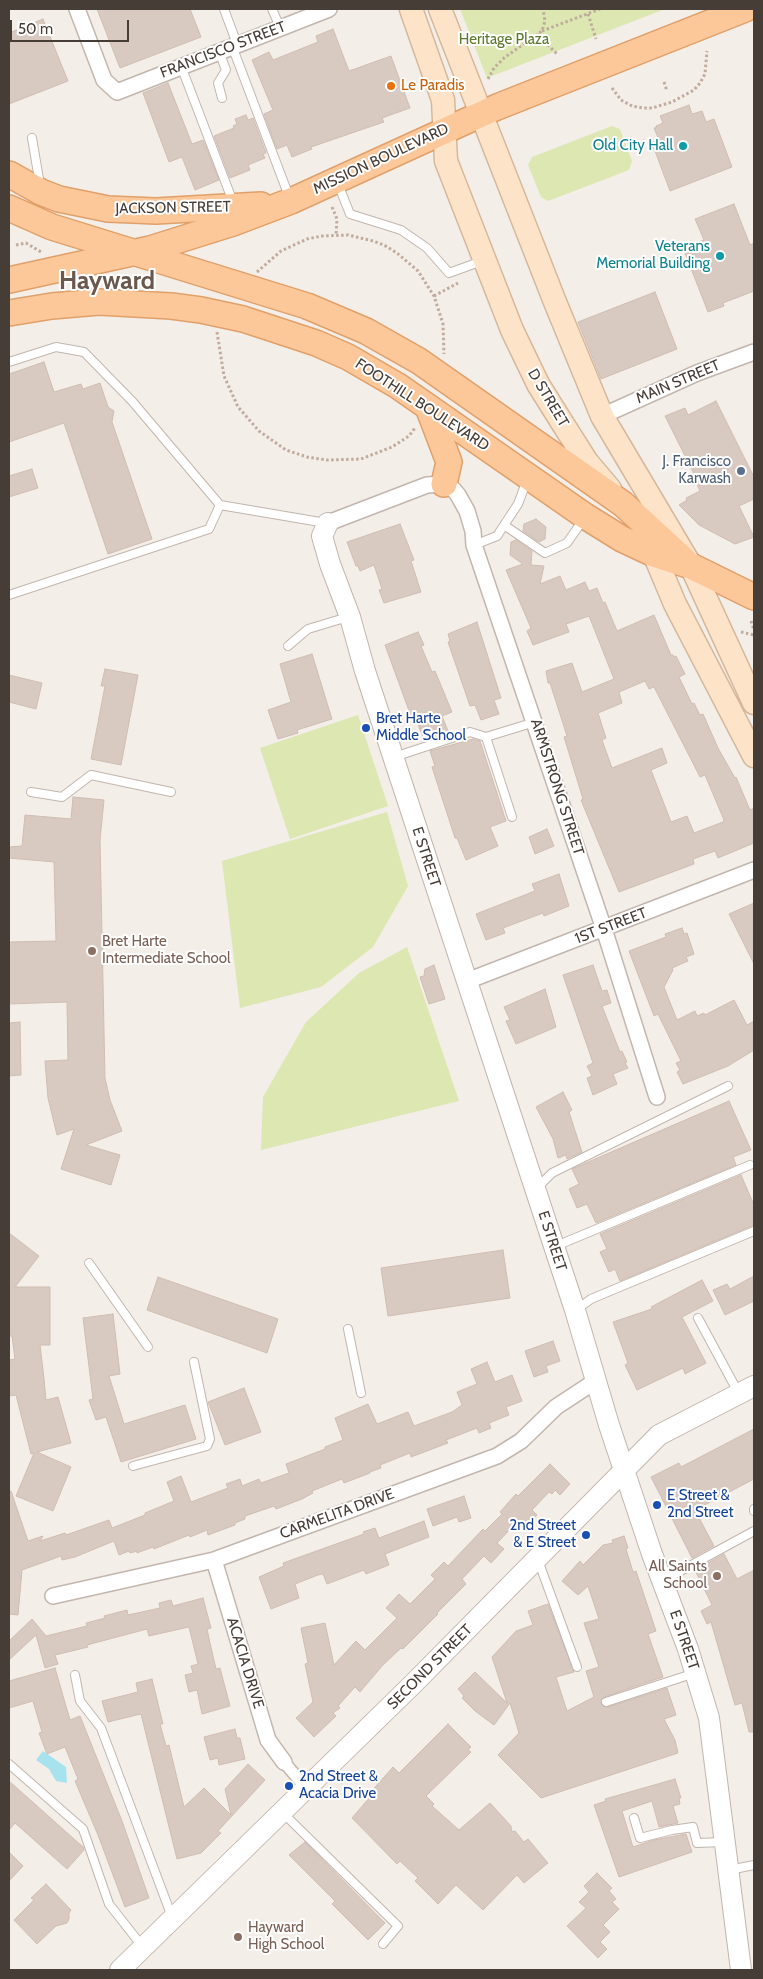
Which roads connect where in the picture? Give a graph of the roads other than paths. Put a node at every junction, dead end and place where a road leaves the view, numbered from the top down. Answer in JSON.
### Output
{"nodes":[{"id":1,"x":76,"y":9,"type":"edge"},
{"id":2,"x":224,"y":9,"type":"edge"},
{"id":3,"x":272,"y":9,"type":"edge"},
{"id":4,"x":328,"y":9,"type":"edge"},
{"id":5,"x":412,"y":9,"type":"edge"},
{"id":6,"x":440,"y":9,"type":"edge"},
{"id":7,"x":745,"y":9,"type":"edge"},
{"id":8,"x":310,"y":12,"type":"edge"},
{"id":9,"x":280,"y":27,"type":"junction"},
{"id":10,"x":230,"y":47,"type":"junction"},
{"id":11,"x":181,"y":66,"type":"junction"},
{"id":12,"x":222,"y":98,"type":"dead end"},
{"id":13,"x":481,"y":114,"type":"junction"},
{"id":14,"x":445,"y":129,"type":"junction"},
{"id":15,"x":32,"y":138,"type":"dead end"},
{"id":16,"x":9,"y":174,"type":"edge"},
{"id":17,"x":337,"y":180,"type":"junction"},
{"id":18,"x":41,"y":192,"type":"junction"},
{"id":19,"x":287,"y":202,"type":"junction"},
{"id":20,"x":235,"y":206,"type":"junction"},
{"id":21,"x":9,"y":208,"type":"edge"},
{"id":22,"x":134,"y":252,"type":"junction"},
{"id":23,"x":484,"y":260,"type":"junction"},
{"id":24,"x":9,"y":280,"type":"edge"},
{"id":25,"x":9,"y":313,"type":"edge"},
{"id":26,"x":754,"y":352,"type":"edge"},
{"id":27,"x":9,"y":362,"type":"edge"},
{"id":28,"x":602,"y":416,"type":"junction"},
{"id":29,"x":422,"y":417,"type":"junction"},
{"id":30,"x":528,"y":476,"type":"junction"},
{"id":31,"x":444,"y":484,"type":"junction"},
{"id":32,"x":624,"y":504,"type":"junction"},
{"id":33,"x":220,"y":505,"type":"junction"},
{"id":34,"x":585,"y":516,"type":"junction"},
{"id":35,"x":328,"y":523,"type":"junction"},
{"id":36,"x":504,"y":525,"type":"junction"},
{"id":37,"x":474,"y":545,"type":"junction"},
{"id":38,"x":654,"y":554,"type":"junction"},
{"id":39,"x":692,"y":566,"type":"junction"},
{"id":40,"x":9,"y":595,"type":"edge"},
{"id":41,"x":754,"y":597,"type":"edge"},
{"id":42,"x":350,"y":616,"type":"junction"},
{"id":43,"x":288,"y":646,"type":"dead end"},
{"id":44,"x":754,"y":703,"type":"edge"},
{"id":45,"x":535,"y":722,"type":"junction"},
{"id":46,"x":486,"y":737,"type":"junction"},
{"id":47,"x":754,"y":756,"type":"edge"},
{"id":48,"x":393,"y":758,"type":"junction"},
{"id":49,"x":31,"y":792,"type":"dead end"},
{"id":50,"x":171,"y":792,"type":"dead end"},
{"id":51,"x":512,"y":817,"type":"dead end"},
{"id":52,"x":754,"y":870,"type":"edge"},
{"id":53,"x":604,"y":929,"type":"junction"},
{"id":54,"x":467,"y":981,"type":"junction"},
{"id":55,"x":728,"y":1086,"type":"dead end"},
{"id":56,"x":657,"y":1097,"type":"dead end"},
{"id":57,"x":750,"y":1165,"type":"dead end"},
{"id":58,"x":535,"y":1190,"type":"junction"},
{"id":59,"x":754,"y":1231,"type":"edge"},
{"id":60,"x":554,"y":1246,"type":"junction"},
{"id":61,"x":88,"y":1263,"type":"dead end"},
{"id":62,"x":575,"y":1310,"type":"junction"},
{"id":63,"x":698,"y":1318,"type":"dead end"},
{"id":64,"x":348,"y":1329,"type":"dead end"},
{"id":65,"x":148,"y":1347,"type":"dead end"},
{"id":66,"x":194,"y":1362,"type":"dead end"},
{"id":67,"x":596,"y":1380,"type":"junction"},
{"id":68,"x":747,"y":1390,"type":"edge"},
{"id":69,"x":361,"y":1393,"type":"dead end"},
{"id":70,"x":133,"y":1466,"type":"dead end"},
{"id":71,"x":624,"y":1469,"type":"junction"},
{"id":72,"x":754,"y":1531,"type":"edge"},
{"id":73,"x":214,"y":1560,"type":"junction"},
{"id":74,"x":538,"y":1560,"type":"junction"},
{"id":75,"x":663,"y":1580,"type":"junction"},
{"id":76,"x":53,"y":1596,"type":"dead end"},
{"id":77,"x":578,"y":1667,"type":"dead end"},
{"id":78,"x":695,"y":1673,"type":"junction"},
{"id":79,"x":75,"y":1675,"type":"dead end"},
{"id":80,"x":606,"y":1702,"type":"dead end"},
{"id":81,"x":284,"y":1762,"type":"joint"},
{"id":82,"x":9,"y":1764,"type":"edge"},
{"id":83,"x":307,"y":1789,"type":"junction"},
{"id":84,"x":283,"y":1813,"type":"junction"},
{"id":85,"x":634,"y":1818,"type":"dead end"},
{"id":86,"x":726,"y":1842,"type":"junction"},
{"id":87,"x":754,"y":1865,"type":"edge"},
{"id":88,"x":729,"y":1870,"type":"junction"},
{"id":89,"x":173,"y":1918,"type":"junction"},
{"id":90,"x":383,"y":1944,"type":"dead end"},
{"id":91,"x":144,"y":1947,"type":"junction"},
{"id":92,"x":120,"y":1970,"type":"edge"},
{"id":93,"x":741,"y":1970,"type":"edge"}],
"edges":[{"from":1,"to":11,"type":"street","name":"FRANCISCO STREET"},
{"from":2,"to":10,"type":"lane"},
{"from":3,"to":9,"type":"lane"},
{"from":4,"to":8,"type":"street","name":"FRANCISCO STREET"},
{"from":5,"to":14,"type":"main road","name":"D STREET"},
{"from":6,"to":13,"type":"main road"},
{"from":7,"to":13,"type":"main road","name":"MISSION BOULEVARD"},
{"from":8,"to":9,"type":"street","name":"FRANCISCO STREET"},
{"from":9,"to":10,"type":"street","name":"FRANCISCO STREET"},
{"from":10,"to":11,"type":"street","name":"FRANCISCO STREET"},
{"from":10,"to":12,"type":"lane"},
{"from":10,"to":19,"type":"lane"},
{"from":11,"to":20,"type":"lane"},
{"from":13,"to":14,"type":"main road","name":"MISSION BOULEVARD"},
{"from":13,"to":28,"type":"main road"},
{"from":14,"to":17,"type":"main road","name":"MISSION BOULEVARD"},
{"from":14,"to":23,"type":"main road","name":"D STREET"},
{"from":15,"to":18,"type":"lane"},
{"from":16,"to":18,"type":"main road","name":"JACKSON STREET"},
{"from":17,"to":19,"type":"main road","name":"MISSION BOULEVARD"},
{"from":17,"to":23,"type":"lane"},
{"from":18,"to":20,"type":"main road","name":"JACKSON STREET"},
{"from":19,"to":20,"type":"main road","name":"JACKSON STREET"},
{"from":19,"to":22,"type":"main road","name":"MISSION BOULEVARD"},
{"from":21,"to":22,"type":"main road"},
{"from":22,"to":24,"type":"main road","name":"MISSION BOULEVARD"},
{"from":22,"to":32,"type":"main road","name":"FOOTHILL BOULEVARD"},
{"from":23,"to":32,"type":"main road","name":"D STREET"},
{"from":25,"to":29,"type":"main road","name":"FOOTHILL BOULEVARD"},
{"from":26,"to":28,"type":"street","name":"MAIN STREET"},
{"from":27,"to":33,"type":"lane"},
{"from":28,"to":39,"type":"main road"},
{"from":29,"to":30,"type":"main road","name":"FOOTHILL BOULEVARD"},
{"from":29,"to":31,"type":"main road"},
{"from":30,"to":34,"type":"main road","name":"FOOTHILL BOULEVARD"},
{"from":30,"to":36,"type":"lane"},
{"from":31,"to":35,"type":"street"},
{"from":31,"to":37,"type":"street","name":"ARMSTRONG STREET"},
{"from":32,"to":38,"type":"main road","name":"D STREET"},
{"from":32,"to":39,"type":"main road","name":"FOOTHILL BOULEVARD"},
{"from":33,"to":35,"type":"lane"},
{"from":33,"to":40,"type":"lane"},
{"from":34,"to":36,"type":"lane"},
{"from":34,"to":38,"type":"main road","name":"FOOTHILL BOULEVARD"},
{"from":35,"to":42,"type":"street","name":"E STREET"},
{"from":36,"to":37,"type":"lane"},
{"from":37,"to":45,"type":"street","name":"ARMSTRONG STREET"},
{"from":38,"to":39,"type":"main road","name":"FOOTHILL BOULEVARD"},
{"from":38,"to":47,"type":"main road","name":"D STREET"},
{"from":39,"to":41,"type":"main road","name":"FOOTHILL BOULEVARD"},
{"from":39,"to":44,"type":"main road"},
{"from":42,"to":43,"type":"lane"},
{"from":42,"to":48,"type":"street","name":"E STREET"},
{"from":45,"to":46,"type":"lane"},
{"from":45,"to":53,"type":"street","name":"ARMSTRONG STREET"},
{"from":46,"to":48,"type":"lane"},
{"from":46,"to":51,"type":"lane"},
{"from":48,"to":54,"type":"street","name":"E STREET"},
{"from":49,"to":50,"type":"lane"},
{"from":52,"to":53,"type":"street","name":"1ST STREET"},
{"from":53,"to":54,"type":"street","name":"1ST STREET"},
{"from":53,"to":56,"type":"street","name":"ARMSTRONG STREET"},
{"from":54,"to":58,"type":"street","name":"E STREET"},
{"from":55,"to":58,"type":"lane"},
{"from":57,"to":60,"type":"lane"},
{"from":58,"to":60,"type":"street","name":"E STREET"},
{"from":59,"to":62,"type":"lane"},
{"from":60,"to":62,"type":"street","name":"E STREET"},
{"from":61,"to":65,"type":"lane"},
{"from":62,"to":67,"type":"street","name":"E STREET"},
{"from":63,"to":68,"type":"lane"},
{"from":64,"to":69,"type":"lane"},
{"from":66,"to":70,"type":"lane"},
{"from":67,"to":71,"type":"street","name":"E STREET"},
{"from":67,"to":73,"type":"street","name":"CARMELITA DRIVE"},
{"from":68,"to":71,"type":"street","name":"SECOND STREET"},
{"from":71,"to":74,"type":"street","name":"SECOND STREET"},
{"from":71,"to":75,"type":"street","name":"E STREET"},
{"from":72,"to":75,"type":"lane"},
{"from":73,"to":76,"type":"street","name":"CARMELITA DRIVE"},
{"from":73,"to":81,"type":"street","name":"ACACIA DRIVE"},
{"from":74,"to":77,"type":"lane"},
{"from":74,"to":83,"type":"street","name":"SECOND STREET"},
{"from":75,"to":78,"type":"street","name":"E STREET"},
{"from":78,"to":80,"type":"lane"},
{"from":78,"to":86,"type":"street","name":"E STREET"},
{"from":79,"to":89,"type":"lane"},
{"from":81,"to":83,"type":"street"},
{"from":82,"to":91,"type":"lane"},
{"from":83,"to":84,"type":"street","name":"SECOND STREET"},
{"from":84,"to":89,"type":"street","name":"SECOND STREET"},
{"from":84,"to":90,"type":"lane"},
{"from":85,"to":86,"type":"lane"},
{"from":86,"to":88,"type":"street","name":"E STREET"},
{"from":87,"to":88,"type":"lane"},
{"from":88,"to":93,"type":"street","name":"E STREET"},
{"from":89,"to":91,"type":"street","name":"SECOND STREET"},
{"from":91,"to":92,"type":"street","name":"SECOND STREET"}]}
